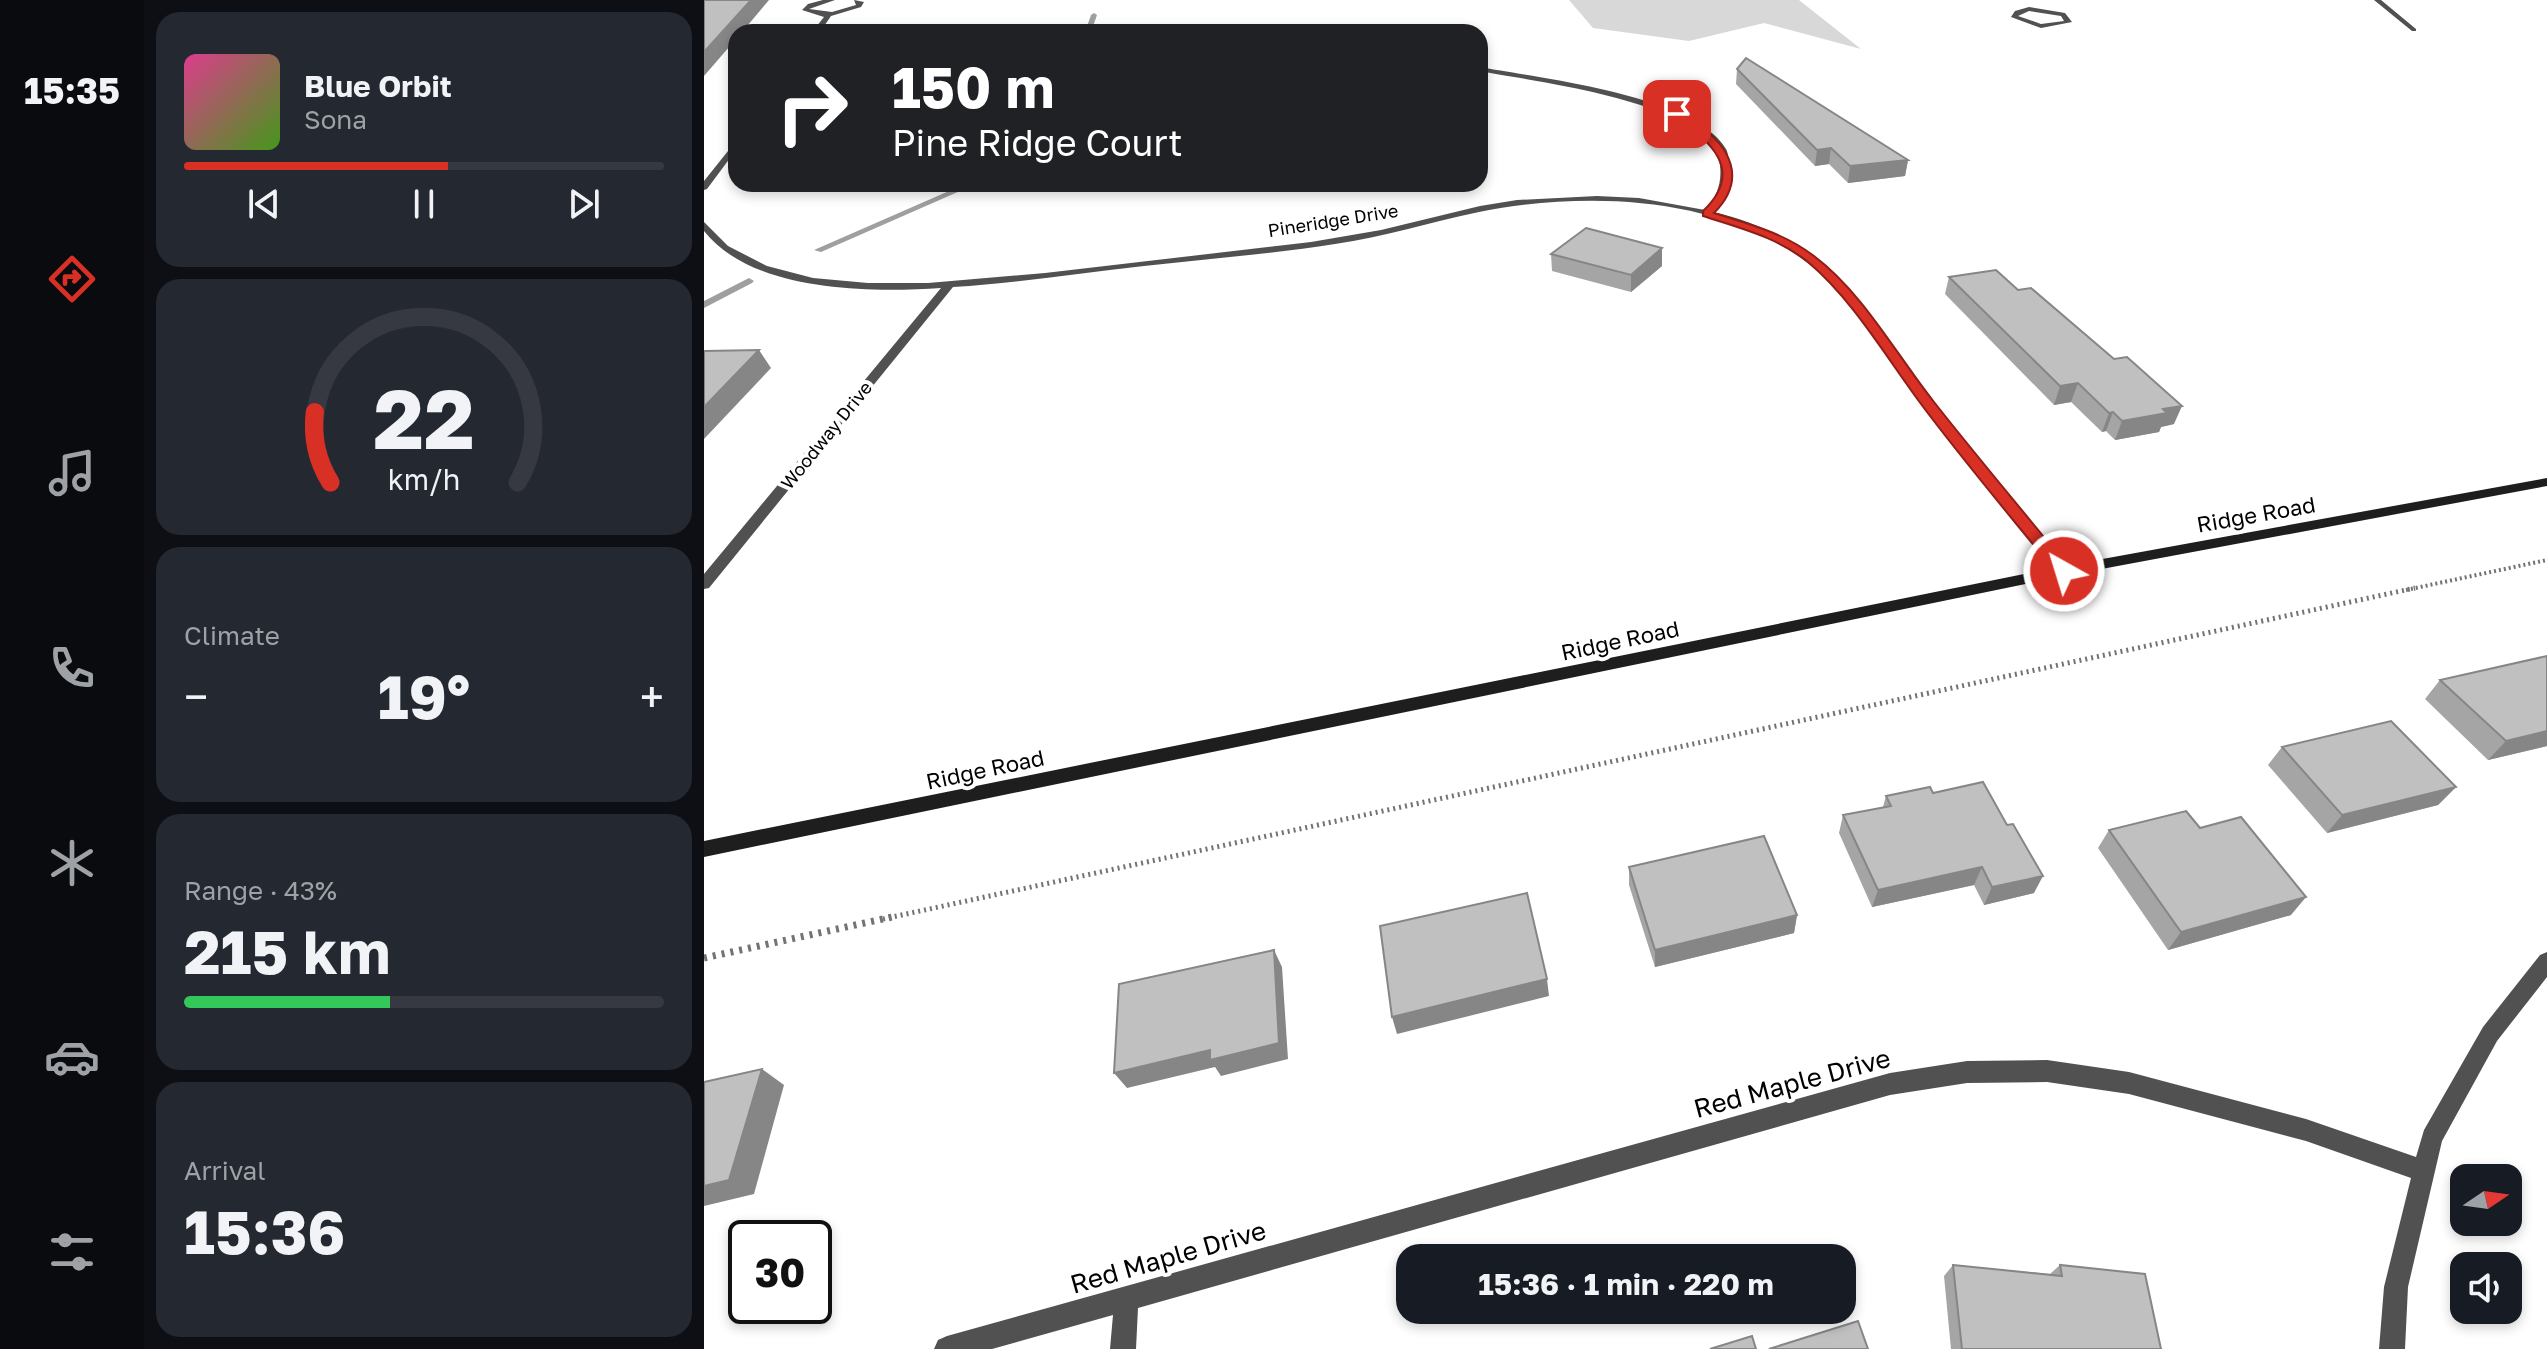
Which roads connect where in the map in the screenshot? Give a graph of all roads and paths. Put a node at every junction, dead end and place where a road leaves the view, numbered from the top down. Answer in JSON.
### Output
{"nodes":[{"id":1,"x":832,"y":0,"type":"edge"},
{"id":2,"x":857,"y":0,"type":"edge"},
{"id":3,"x":2013,"y":0,"type":"edge"},
{"id":4,"x":2377,"y":0,"type":"edge"},
{"id":5,"x":2029,"y":9,"type":"junction"},
{"id":6,"x":829,"y":14,"type":"junction"},
{"id":7,"x":822,"y":24,"type":"edge"},
{"id":8,"x":2414,"y":30,"type":"dead end"},
{"id":9,"x":1488,"y":71,"type":"edge"},
{"id":10,"x":728,"y":155,"type":"edge"},
{"id":11,"x":704,"y":187,"type":"edge"},
{"id":12,"x":1706,"y":214,"type":"junction"},
{"id":13,"x":704,"y":225,"type":"edge"},
{"id":14,"x":949,"y":285,"type":"junction"},
{"id":15,"x":2547,"y":482,"type":"edge"},
{"id":16,"x":2547,"y":560,"type":"edge"},
{"id":17,"x":2064,"y":571,"type":"junction"},
{"id":18,"x":704,"y":584,"type":"edge"},
{"id":19,"x":704,"y":849,"type":"edge"},
{"id":20,"x":704,"y":958,"type":"edge"},
{"id":21,"x":2547,"y":961,"type":"edge"},
{"id":22,"x":2422,"y":1170,"type":"junction"},
{"id":23,"x":1126,"y":1298,"type":"junction"},
{"id":24,"x":947,"y":1349,"type":"edge"},
{"id":25,"x":1123,"y":1349,"type":"edge"},
{"id":26,"x":2392,"y":1349,"type":"edge"}],
"edges":[{"from":1,"to":6,"type":"street"},
{"from":2,"to":6,"type":"street"},
{"from":3,"to":5,"type":"street"},
{"from":4,"to":8,"type":"street"},
{"from":5,"to":5,"type":"street"},
{"from":6,"to":7,"type":"street"},
{"from":9,"to":12,"type":"street"},
{"from":10,"to":11,"type":"street"},
{"from":12,"to":14,"type":"street","name":"Pineridge Drive"},
{"from":12,"to":17,"type":"street","name":"Pineridge Drive"},
{"from":13,"to":14,"type":"street","name":"Pineridge Drive"},
{"from":14,"to":18,"type":"street","name":"Woodway Drive"},
{"from":15,"to":17,"type":"street","name":"Ridge Road"},
{"from":16,"to":20,"type":"path"},
{"from":17,"to":19,"type":"street","name":"Ridge Road"},
{"from":21,"to":22,"type":"street"},
{"from":22,"to":23,"type":"street","name":"Red Maple Drive"},
{"from":22,"to":26,"type":"street"},
{"from":23,"to":24,"type":"street","name":"Red Maple Drive"},
{"from":23,"to":25,"type":"street"}]}
